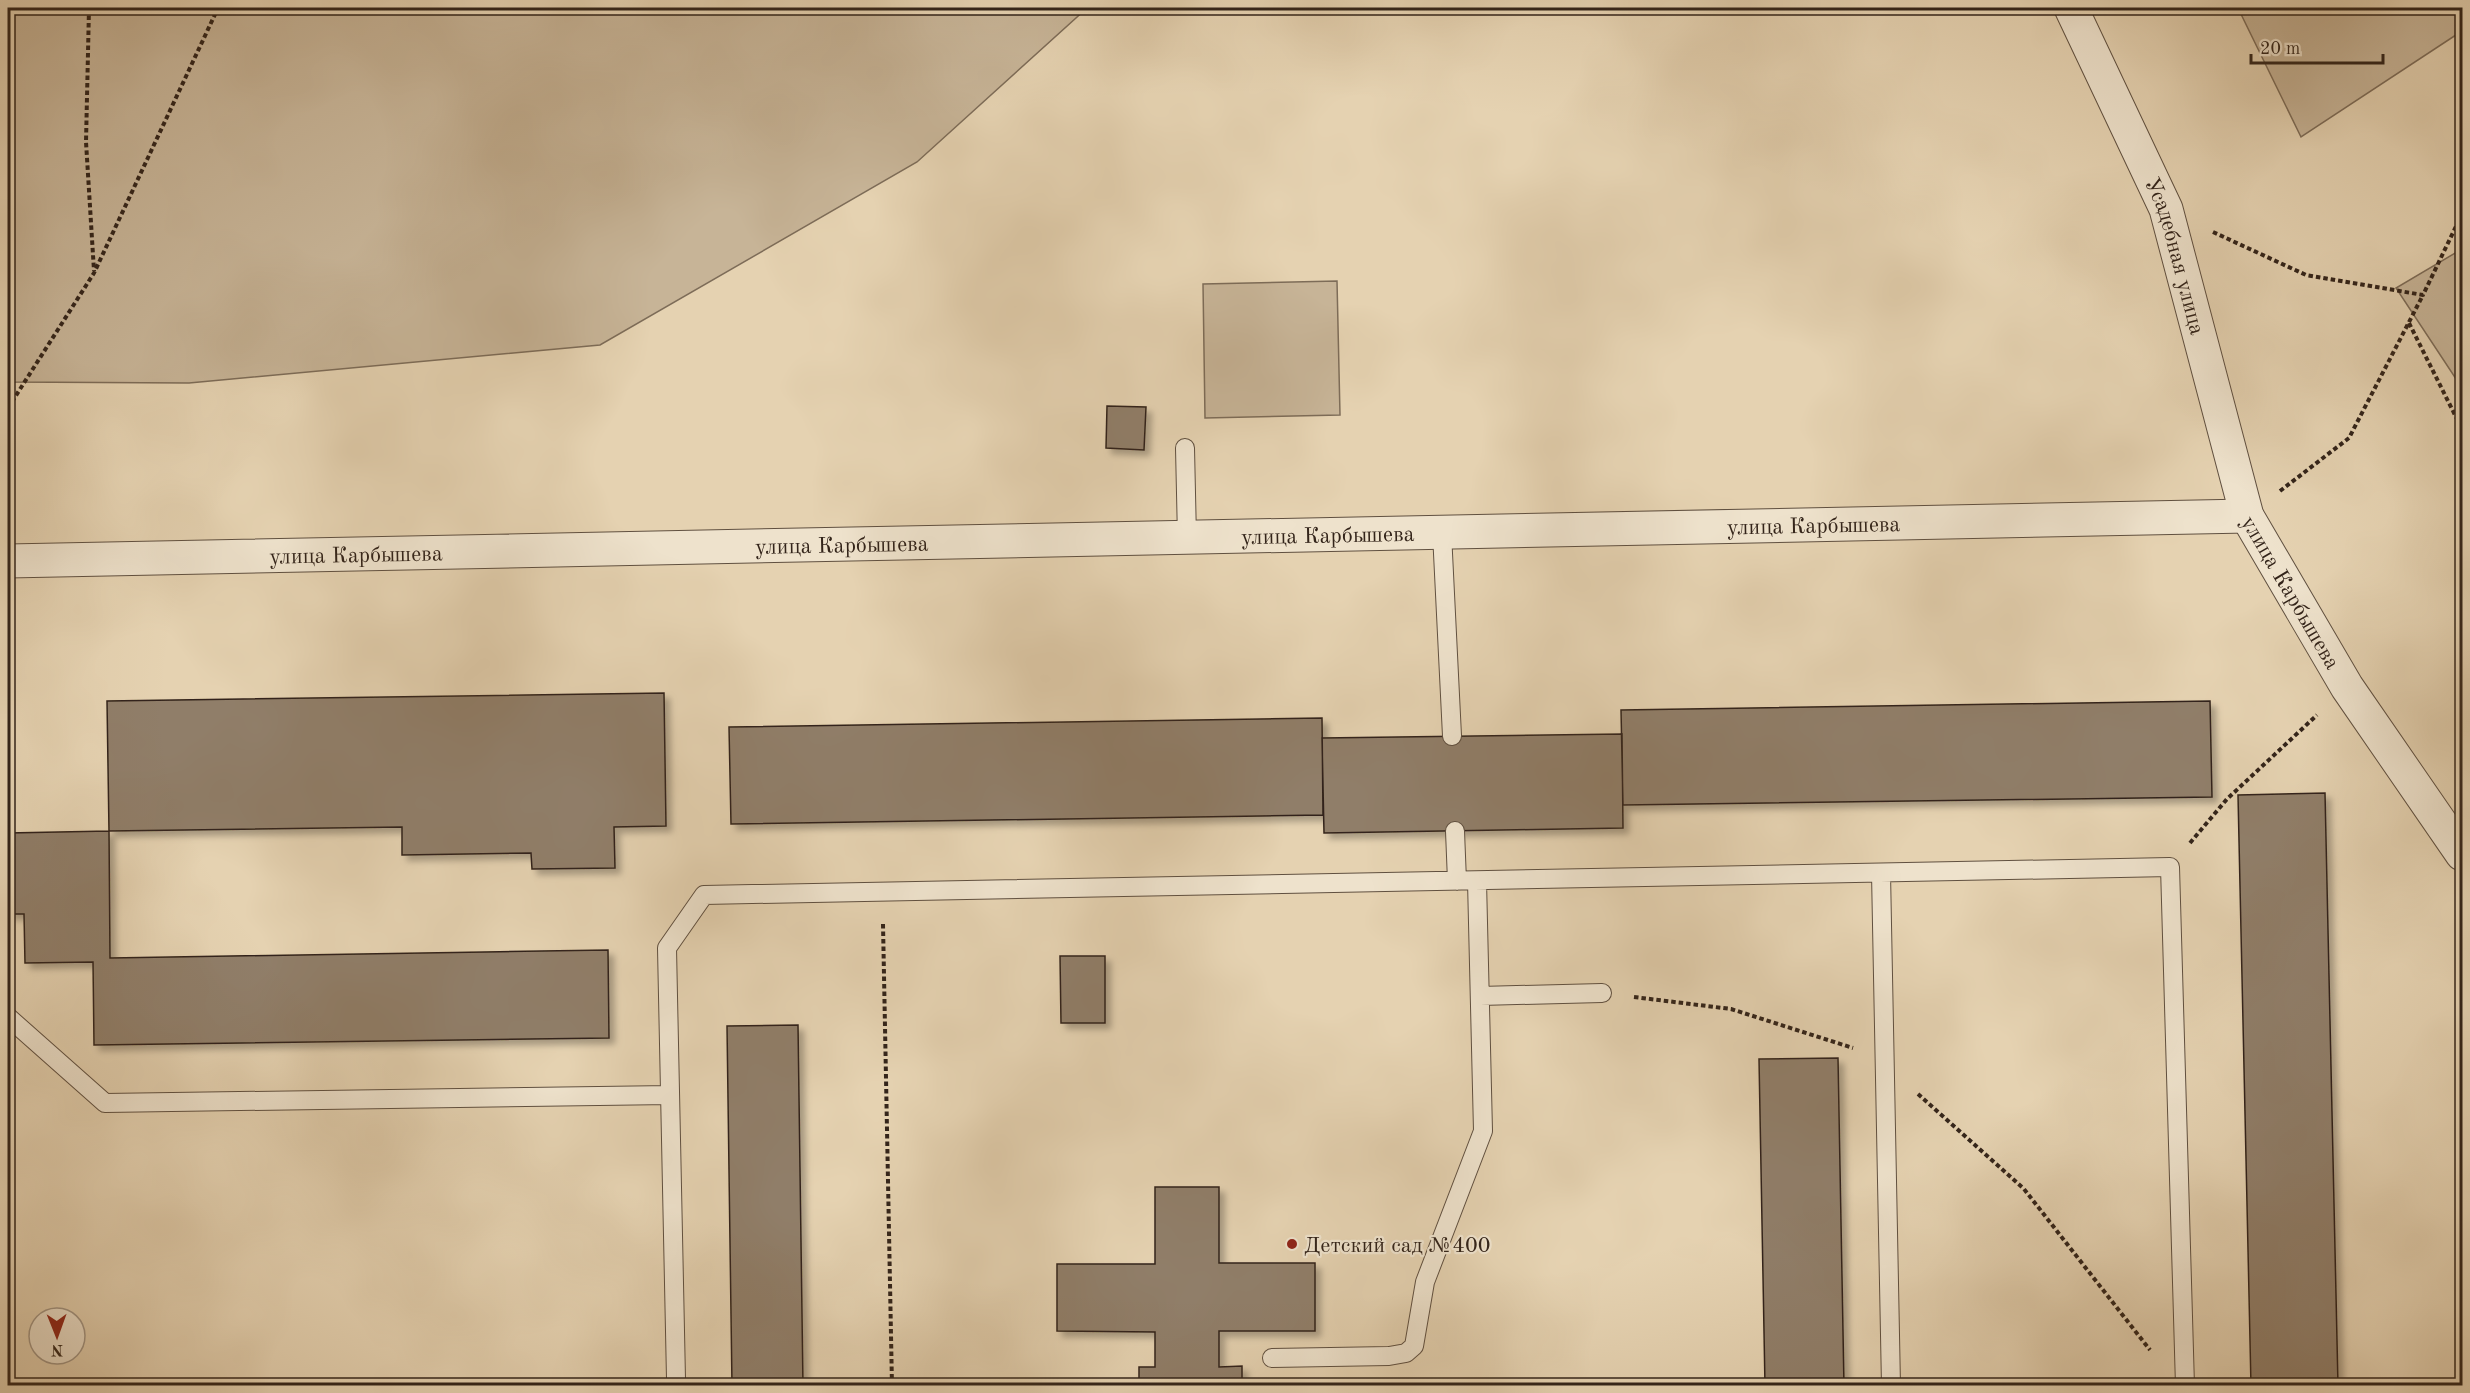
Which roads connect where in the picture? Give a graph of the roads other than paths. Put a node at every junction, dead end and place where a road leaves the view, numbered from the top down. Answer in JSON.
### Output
{"nodes":[{"id":1,"x":2071,"y":8,"type":"edge"},
{"id":2,"x":1185,"y":448,"type":"dead end"},
{"id":3,"x":2247,"y":516,"type":"junction"},
{"id":4,"x":1442,"y":533,"type":"junction"},
{"id":5,"x":1187,"y":538,"type":"junction"},
{"id":6,"x":8,"y":561,"type":"edge"},
{"id":7,"x":1452,"y":736,"type":"dead end"},
{"id":8,"x":1455,"y":831,"type":"dead end"},
{"id":9,"x":2463,"y":854,"type":"edge"},
{"id":10,"x":1881,"y":873,"type":"junction"},
{"id":11,"x":1457,"y":881,"type":"junction"},
{"id":12,"x":1478,"y":881,"type":"junction"},
{"id":13,"x":1602,"y":993,"type":"dead end"},
{"id":14,"x":1480,"y":996,"type":"junction"},
{"id":15,"x":8,"y":1017,"type":"edge"},
{"id":16,"x":670,"y":1095,"type":"junction"},
{"id":17,"x":1272,"y":1359,"type":"dead end"},
{"id":18,"x":676,"y":1379,"type":"dead end"},
{"id":19,"x":1891,"y":1386,"type":"edge"},
{"id":20,"x":2185,"y":1386,"type":"edge"}],
"edges":[{"from":1,"to":3,"type":"street","name":"Усадебная улица"},
{"from":2,"to":5,"type":"lane"},
{"from":3,"to":4,"type":"street","name":"улица Карбышева"},
{"from":3,"to":9,"type":"street","name":"улица Карбышева"},
{"from":4,"to":5,"type":"street","name":"улица Карбышева"},
{"from":4,"to":7,"type":"lane"},
{"from":5,"to":6,"type":"street","name":"улица Карбышева"},
{"from":8,"to":11,"type":"lane"},
{"from":10,"to":12,"type":"lane"},
{"from":10,"to":19,"type":"lane"},
{"from":10,"to":20,"type":"lane"},
{"from":11,"to":12,"type":"lane"},
{"from":11,"to":16,"type":"lane"},
{"from":12,"to":14,"type":"lane"},
{"from":13,"to":14,"type":"lane"},
{"from":14,"to":17,"type":"lane"},
{"from":15,"to":16,"type":"lane"},
{"from":16,"to":18,"type":"lane"}]}
